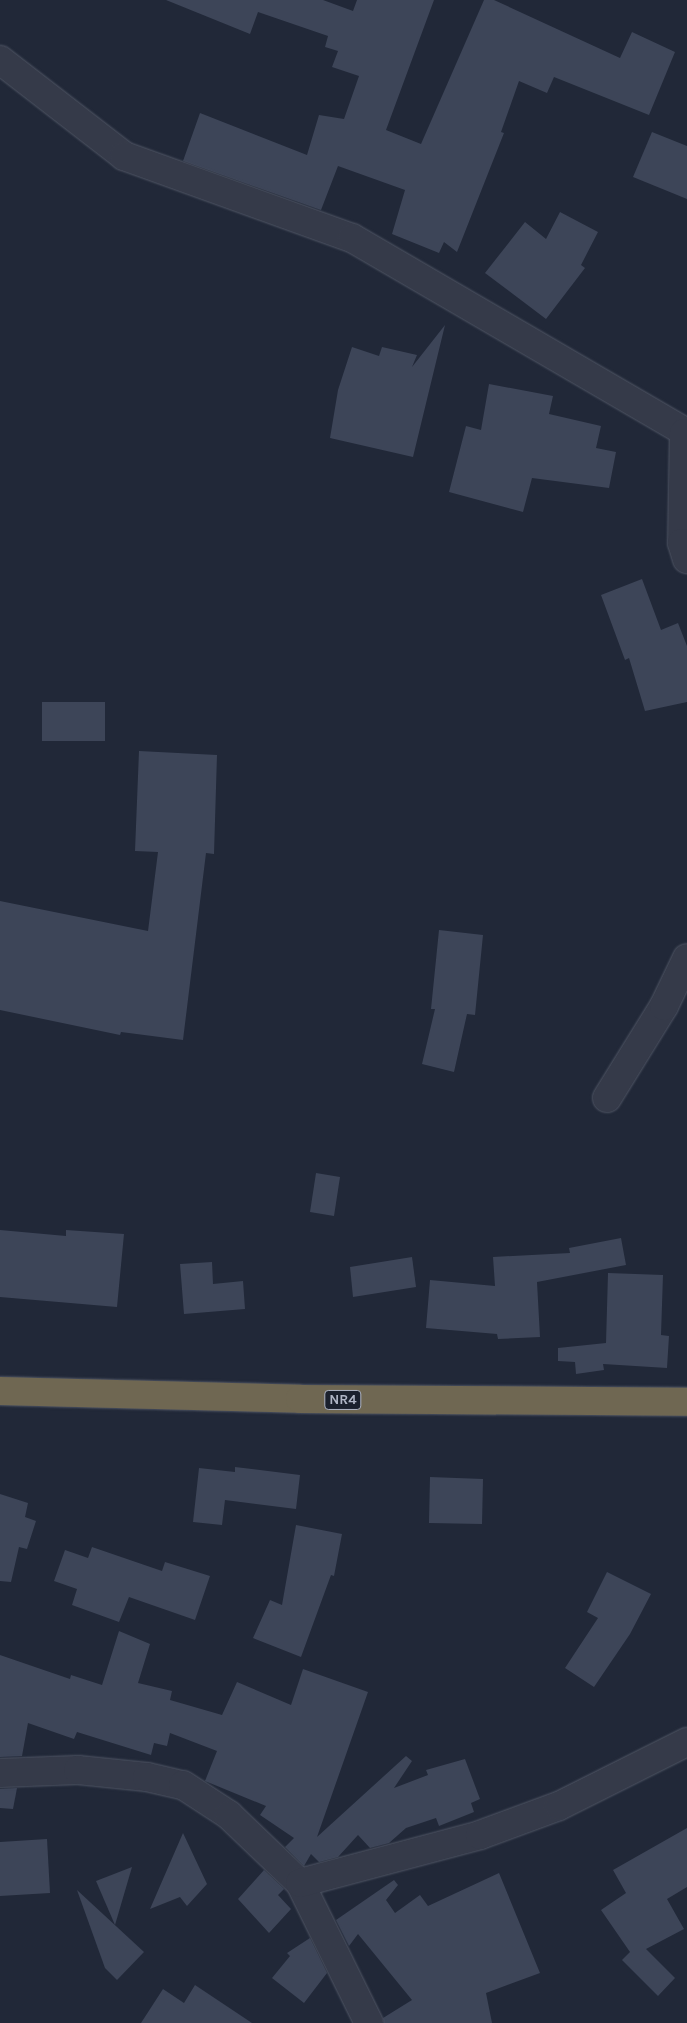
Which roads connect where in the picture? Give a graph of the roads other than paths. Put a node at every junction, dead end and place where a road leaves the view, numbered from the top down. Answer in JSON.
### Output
{"nodes":[{"id":1,"x":0,"y":60,"type":"edge"},
{"id":2,"x":685,"y":433,"type":"edge"},
{"id":3,"x":687,"y":559,"type":"edge"},
{"id":4,"x":687,"y":958,"type":"edge"},
{"id":5,"x":607,"y":1098,"type":"dead end"},
{"id":6,"x":0,"y":1391,"type":"edge"},
{"id":7,"x":687,"y":1402,"type":"edge"},
{"id":8,"x":687,"y":1742,"type":"edge"},
{"id":9,"x":0,"y":1773,"type":"edge"},
{"id":10,"x":300,"y":1883,"type":"junction"},
{"id":11,"x":369,"y":2023,"type":"edge"}],
"edges":[{"from":1,"to":2,"type":"street"},
{"from":2,"to":3,"type":"street"},
{"from":4,"to":5,"type":"street"},
{"from":6,"to":7,"type":"highway","number":"NR4"},
{"from":8,"to":10,"type":"street"},
{"from":9,"to":10,"type":"street"},
{"from":10,"to":11,"type":"street"}]}
